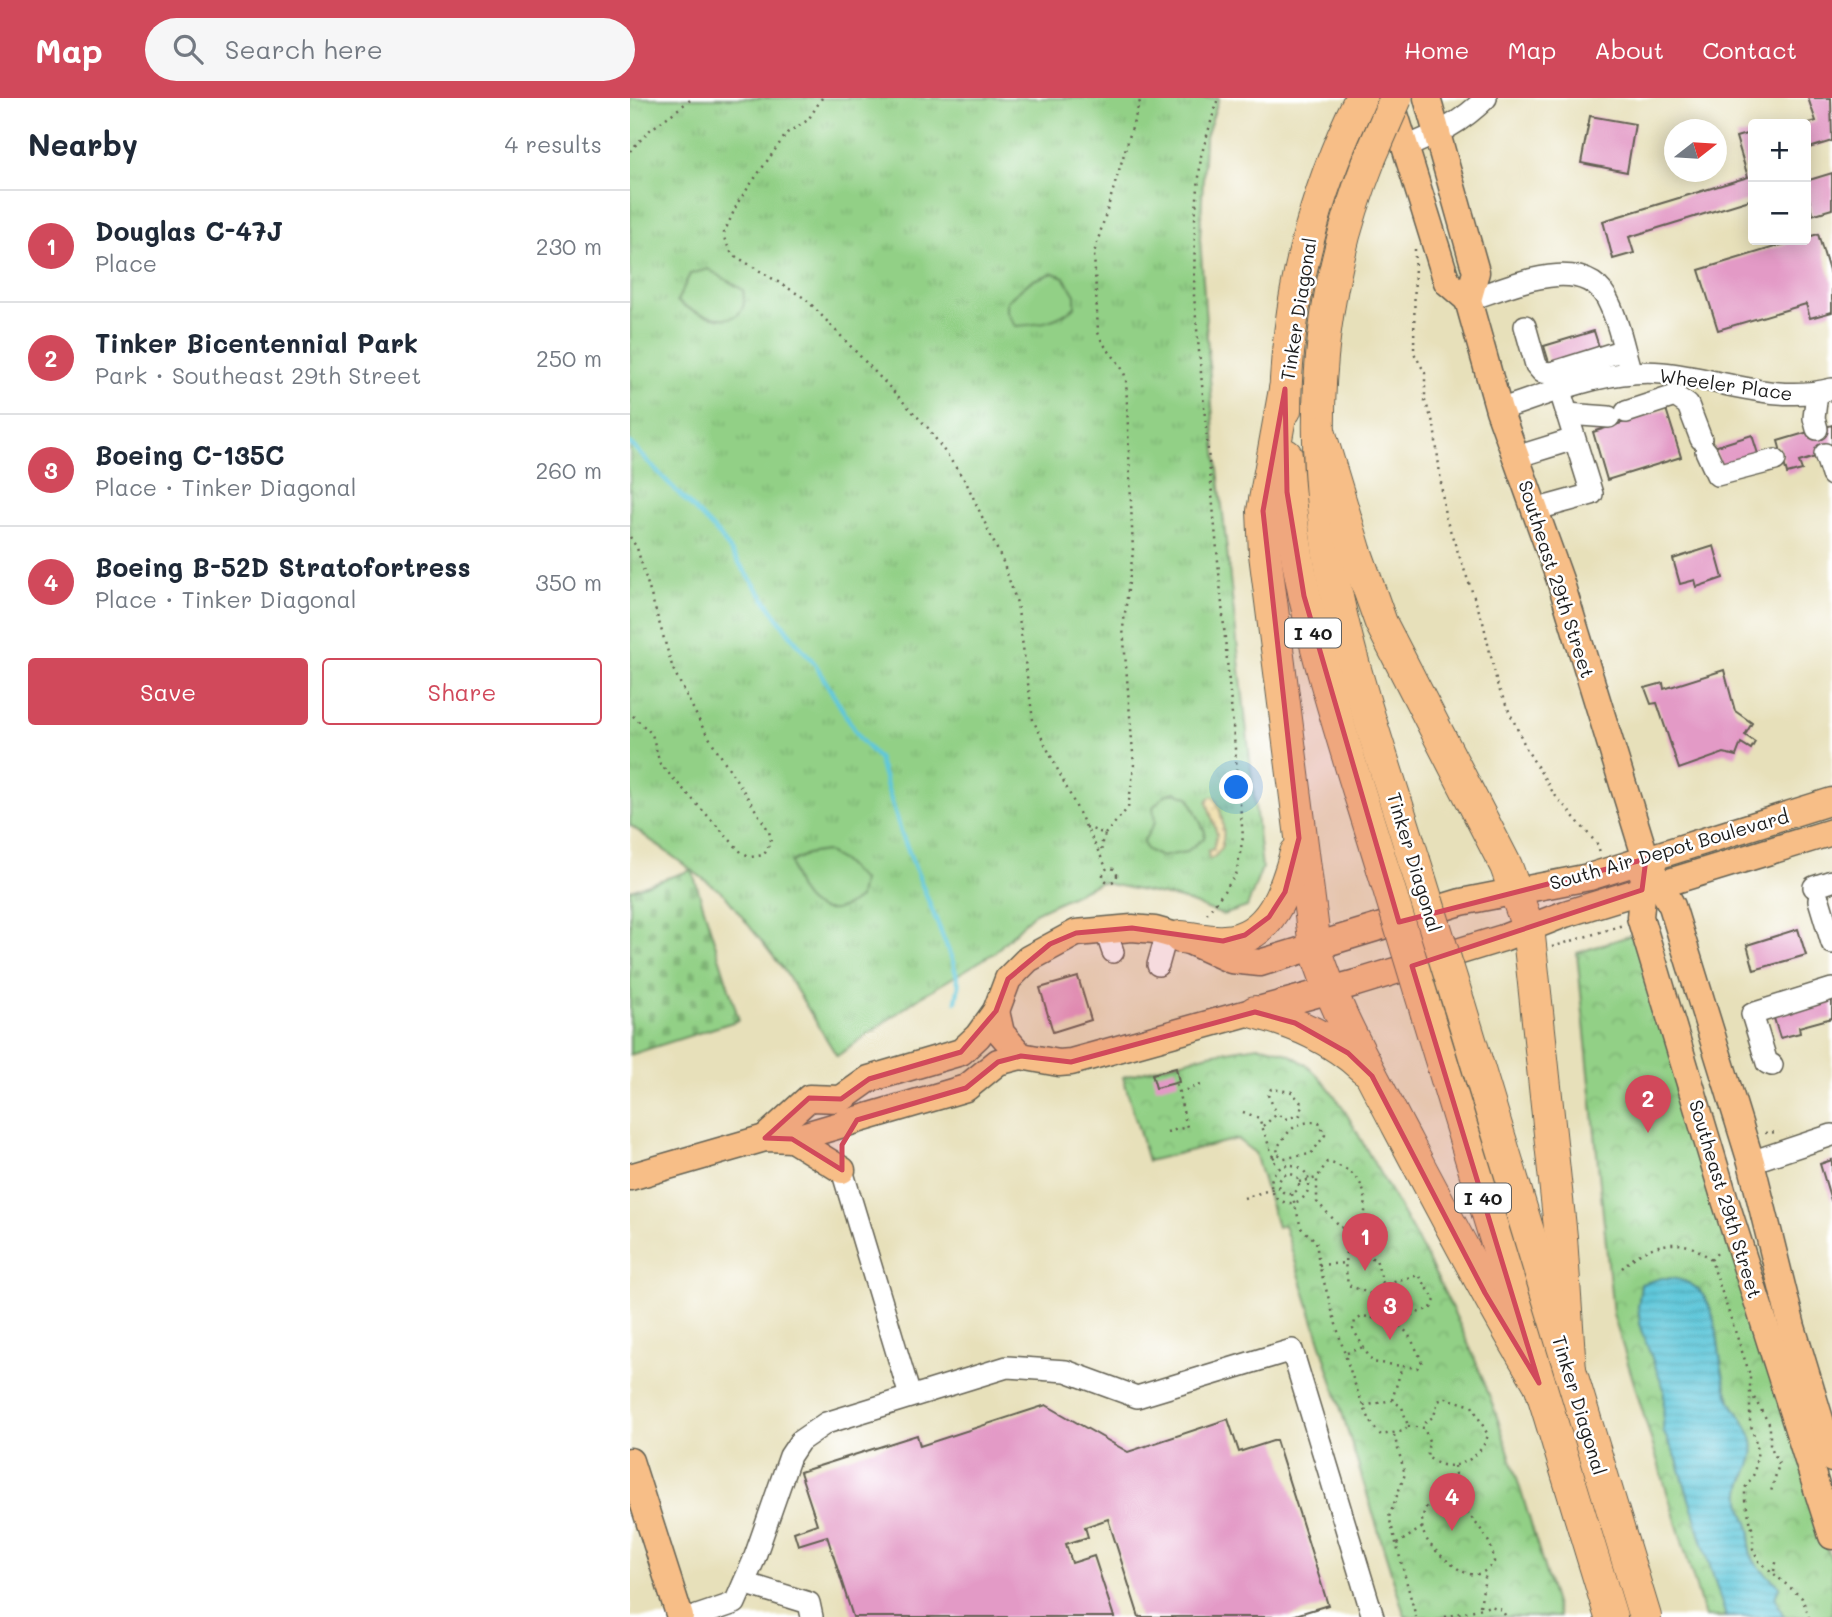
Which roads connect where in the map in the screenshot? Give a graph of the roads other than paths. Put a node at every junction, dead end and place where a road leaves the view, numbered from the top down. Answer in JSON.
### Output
{"nodes":[{"id":1,"x":1390,"y":98,"type":"edge"},
{"id":2,"x":1396,"y":98,"type":"edge"},
{"id":3,"x":1427,"y":98,"type":"edge"},
{"id":4,"x":1486,"y":98,"type":"edge"},
{"id":5,"x":1360,"y":100,"type":"edge"},
{"id":6,"x":1438,"y":135,"type":"junction"},
{"id":7,"x":1405,"y":146,"type":"junction"},
{"id":8,"x":1468,"y":300,"type":"junction"},
{"id":9,"x":1525,"y":327,"type":"dead end"},
{"id":10,"x":1624,"y":350,"type":"junction"},
{"id":11,"x":1631,"y":373,"type":"junction"},
{"id":12,"x":1285,"y":389,"type":"junction"},
{"id":13,"x":1560,"y":391,"type":"junction"},
{"id":14,"x":1824,"y":391,"type":"edge"},
{"id":15,"x":1499,"y":410,"type":"junction"},
{"id":16,"x":1567,"y":415,"type":"junction"},
{"id":17,"x":1817,"y":429,"type":"dead end"},
{"id":18,"x":1319,"y":431,"type":"junction"},
{"id":19,"x":1574,"y":439,"type":"junction"},
{"id":20,"x":1825,"y":454,"type":"dead end"},
{"id":21,"x":1516,"y":457,"type":"junction"},
{"id":22,"x":1775,"y":460,"type":"dead end"},
{"id":23,"x":1832,"y":475,"type":"edge"},
{"id":24,"x":1534,"y":510,"type":"junction"},
{"id":25,"x":1832,"y":801,"type":"edge"},
{"id":26,"x":1832,"y":832,"type":"edge"},
{"id":27,"x":1300,"y":838,"type":"junction"},
{"id":28,"x":1646,"y":859,"type":"junction"},
{"id":29,"x":1652,"y":887,"type":"junction"},
{"id":30,"x":1822,"y":889,"type":"edge"},
{"id":31,"x":1516,"y":891,"type":"junction"},
{"id":32,"x":1528,"y":927,"type":"junction"},
{"id":33,"x":1173,"y":935,"type":"junction"},
{"id":34,"x":1832,"y":943,"type":"edge"},
{"id":35,"x":1315,"y":947,"type":"junction"},
{"id":36,"x":1158,"y":965,"type":"dead end"},
{"id":37,"x":1832,"y":989,"type":"edge"},
{"id":38,"x":1328,"y":990,"type":"junction"},
{"id":39,"x":996,"y":1011,"type":"junction"},
{"id":40,"x":1255,"y":1012,"type":"junction"},
{"id":41,"x":1021,"y":1056,"type":"junction"},
{"id":42,"x":1772,"y":1065,"type":"dead end"},
{"id":43,"x":1373,"y":1076,"type":"junction"},
{"id":44,"x":857,"y":1120,"type":"junction"},
{"id":45,"x":1832,"y":1135,"type":"edge"},
{"id":46,"x":765,"y":1138,"type":"junction"},
{"id":47,"x":792,"y":1139,"type":"junction"},
{"id":48,"x":1751,"y":1162,"type":"junction"},
{"id":49,"x":842,"y":1170,"type":"junction"},
{"id":50,"x":630,"y":1177,"type":"edge"},
{"id":51,"x":1570,"y":1371,"type":"junction"},
{"id":52,"x":1539,"y":1383,"type":"junction"},
{"id":53,"x":910,"y":1396,"type":"junction"},
{"id":54,"x":1816,"y":1419,"type":"edge"},
{"id":55,"x":1832,"y":1459,"type":"edge"},
{"id":56,"x":630,"y":1461,"type":"edge"},
{"id":57,"x":1832,"y":1536,"type":"edge"},
{"id":58,"x":744,"y":1583,"type":"junction"},
{"id":59,"x":680,"y":1617,"type":"edge"},
{"id":60,"x":694,"y":1617,"type":"edge"},
{"id":61,"x":812,"y":1617,"type":"edge"},
{"id":62,"x":1373,"y":1617,"type":"edge"},
{"id":63,"x":1611,"y":1617,"type":"edge"},
{"id":64,"x":1645,"y":1617,"type":"edge"}],
"edges":[{"from":1,"to":7,"type":"main road","name":"Southeast 29th Street"},
{"from":2,"to":18,"type":"highway","name":"Tinker Diagonal","number":"I 40","bridge":true},
{"from":3,"to":6,"type":"main road","name":"Southeast 29th Street"},
{"from":4,"to":6,"type":"street"},
{"from":5,"to":12,"type":"highway","name":"Tinker Diagonal","number":"I 40"},
{"from":6,"to":7,"type":"street"},
{"from":6,"to":8,"type":"main road","name":"Southeast 29th Street"},
{"from":7,"to":8,"type":"main road","name":"Southeast 29th Street"},
{"from":8,"to":10,"type":"street"},
{"from":8,"to":15,"type":"main road","name":"Southeast 29th Street"},
{"from":9,"to":10,"type":"street"},
{"from":10,"to":11,"type":"street"},
{"from":11,"to":13,"type":"street","name":"Wheeler Place"},
{"from":11,"to":14,"type":"street","name":"Wheeler Place"},
{"from":12,"to":27,"type":"highway"},
{"from":12,"to":52,"type":"highway","name":"Tinker Diagonal","number":"I 40","bridge":true},
{"from":13,"to":15,"type":"street","name":"Wheeler Place"},
{"from":13,"to":16,"type":"street"},
{"from":14,"to":17,"type":"street"},
{"from":15,"to":21,"type":"main road","name":"Southeast 29th Street"},
{"from":16,"to":19,"type":"street"},
{"from":16,"to":22,"type":"street"},
{"from":18,"to":31,"type":"highway"},
{"from":18,"to":51,"type":"highway","name":"Tinker Diagonal","number":"I 40","bridge":true},
{"from":19,"to":21,"type":"street"},
{"from":19,"to":24,"type":"street"},
{"from":20,"to":23,"type":"street"},
{"from":21,"to":24,"type":"main road","name":"Southeast 29th Street"},
{"from":24,"to":28,"type":"main road","name":"Southeast 29th Street"},
{"from":25,"to":28,"type":"main road","name":"South Air Depot Boulevard"},
{"from":26,"to":29,"type":"main road","name":"South Air Depot Boulevard"},
{"from":27,"to":33,"type":"highway"},
{"from":27,"to":35,"type":"highway"},
{"from":28,"to":29,"type":"main road","name":"Southeast 29th Street"},
{"from":28,"to":31,"type":"main road","name":"South Air Depot Boulevard"},
{"from":29,"to":32,"type":"main road","name":"South Air Depot Boulevard"},
{"from":29,"to":48,"type":"main road","name":"Southeast 29th Street"},
{"from":29,"to":54,"type":"main road","name":"Southeast 29th Street"},
{"from":30,"to":34,"type":"street"},
{"from":31,"to":32,"type":"highway"},
{"from":31,"to":35,"type":"main road","name":"South Air Depot Boulevard"},
{"from":32,"to":38,"type":"main road","name":"South Air Depot Boulevard"},
{"from":32,"to":51,"type":"highway"},
{"from":33,"to":35,"type":"main road","name":"South Air Depot Boulevard"},
{"from":33,"to":36,"type":"street"},
{"from":33,"to":39,"type":"main road","name":"South Air Depot Boulevard"},
{"from":35,"to":38,"type":"highway"},
{"from":37,"to":42,"type":"street"},
{"from":38,"to":40,"type":"main road","name":"South Air Depot Boulevard"},
{"from":38,"to":43,"type":"highway"},
{"from":39,"to":41,"type":"main road"},
{"from":39,"to":46,"type":"main road","name":"South Air Depot Boulevard"},
{"from":40,"to":41,"type":"main road","name":"South Air Depot Boulevard"},
{"from":40,"to":43,"type":"highway"},
{"from":41,"to":44,"type":"main road","name":"South Air Depot Boulevard"},
{"from":43,"to":52,"type":"highway"},
{"from":44,"to":47,"type":"main road","name":"South Air Depot Boulevard"},
{"from":44,"to":49,"type":"main road"},
{"from":45,"to":48,"type":"street"},
{"from":46,"to":47,"type":"main road","name":"South Air Depot Boulevard"},
{"from":46,"to":50,"type":"main road","name":"South Air Depot Boulevard"},
{"from":47,"to":49,"type":"main road"},
{"from":48,"to":54,"type":"main road","name":"Southeast 29th Street"},
{"from":49,"to":53,"type":"street"},
{"from":51,"to":64,"type":"highway","name":"Tinker Diagonal","number":"I 40"},
{"from":52,"to":63,"type":"highway","name":"Tinker Diagonal","number":"I 40"},
{"from":53,"to":58,"type":"street"},
{"from":53,"to":62,"type":"street"},
{"from":54,"to":55,"type":"main road","name":"Southeast 29th Street"},
{"from":54,"to":57,"type":"main road","name":"Southeast 29th Street"},
{"from":56,"to":59,"type":"main road"},
{"from":58,"to":60,"type":"street"},
{"from":58,"to":61,"type":"street"}]}
